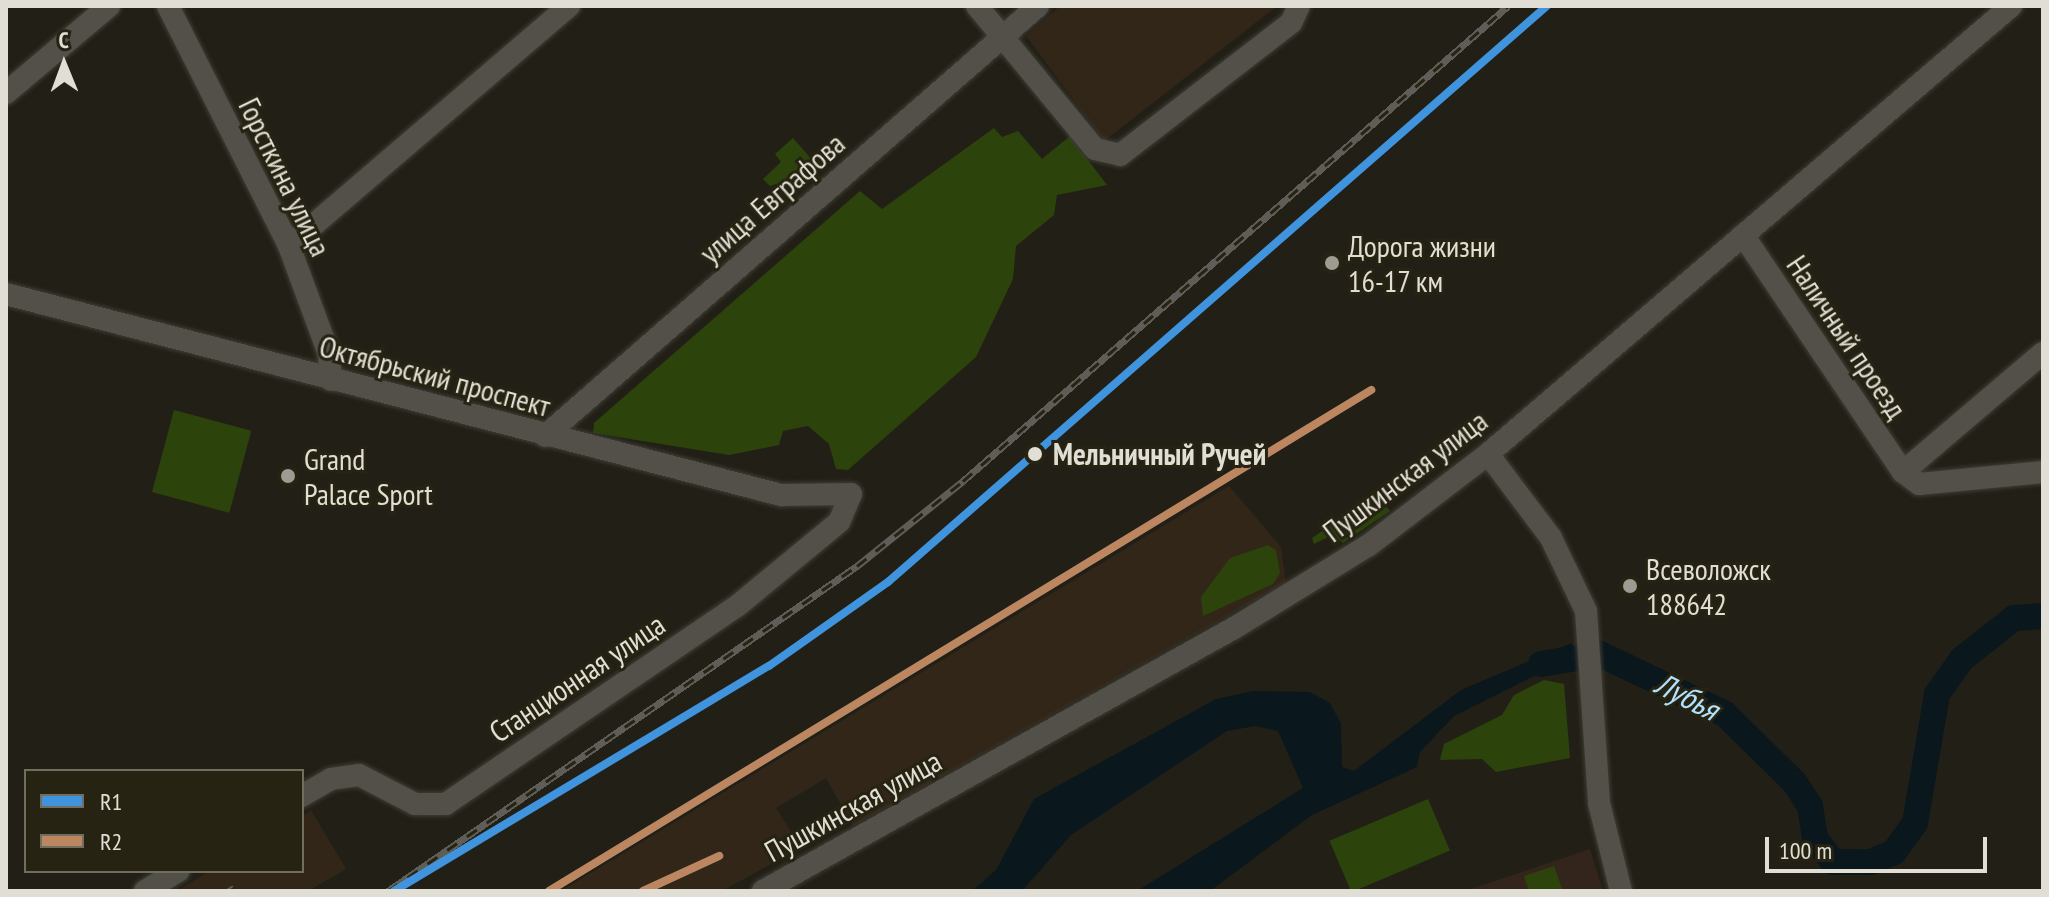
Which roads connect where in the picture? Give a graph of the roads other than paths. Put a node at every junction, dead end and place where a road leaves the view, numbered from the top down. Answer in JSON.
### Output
{"nodes":[{"id":1,"x":109,"y":6,"type":"edge"},
{"id":2,"x":168,"y":6,"type":"edge"},
{"id":3,"x":569,"y":6,"type":"edge"},
{"id":4,"x":977,"y":6,"type":"edge"},
{"id":5,"x":1038,"y":6,"type":"edge"},
{"id":6,"x":1299,"y":6,"type":"edge"},
{"id":7,"x":2011,"y":6,"type":"edge"},
{"id":8,"x":1002,"y":38,"type":"junction"},
{"id":9,"x":6,"y":93,"type":"edge"},
{"id":10,"x":1743,"y":235,"type":"junction"},
{"id":11,"x":289,"y":246,"type":"junction"},
{"id":12,"x":6,"y":294,"type":"edge"},
{"id":13,"x":2043,"y":353,"type":"edge"},
{"id":14,"x":331,"y":380,"type":"junction"},
{"id":15,"x":545,"y":436,"type":"junction"},
{"id":16,"x":1488,"y":454,"type":"junction"},
{"id":17,"x":1903,"y":472,"type":"junction"},
{"id":18,"x":2043,"y":472,"type":"edge"},
{"id":19,"x":851,"y":494,"type":"joint"},
{"id":20,"x":304,"y":795,"type":"edge"},
{"id":21,"x":175,"y":873,"type":"edge"},
{"id":22,"x":145,"y":891,"type":"edge"},
{"id":23,"x":763,"y":891,"type":"edge"},
{"id":24,"x":1621,"y":891,"type":"edge"}],
"edges":[{"from":1,"to":9,"type":"street"},
{"from":2,"to":11,"type":"street","name":"Горсткина улица"},
{"from":3,"to":11,"type":"street"},
{"from":4,"to":8,"type":"street"},
{"from":5,"to":8,"type":"street","name":"улица Евграфова"},
{"from":6,"to":8,"type":"street"},
{"from":7,"to":10,"type":"street","name":"Пушкинская улица"},
{"from":8,"to":15,"type":"street","name":"улица Евграфова"},
{"from":10,"to":16,"type":"street","name":"Пушкинская улица"},
{"from":10,"to":17,"type":"street","name":"Наличный проезд"},
{"from":11,"to":14,"type":"street","name":"Горсткина улица"},
{"from":12,"to":14,"type":"street","name":"Октябрьский проспект"},
{"from":13,"to":17,"type":"street"},
{"from":14,"to":15,"type":"street","name":"Октябрьский проспект"},
{"from":15,"to":19,"type":"street","name":"Октябрьский проспект"},
{"from":16,"to":23,"type":"street","name":"Пушкинская улица"},
{"from":16,"to":24,"type":"street"},
{"from":17,"to":18,"type":"street"},
{"from":19,"to":20,"type":"street","name":"Станционная улица"},
{"from":21,"to":22,"type":"street"}]}
